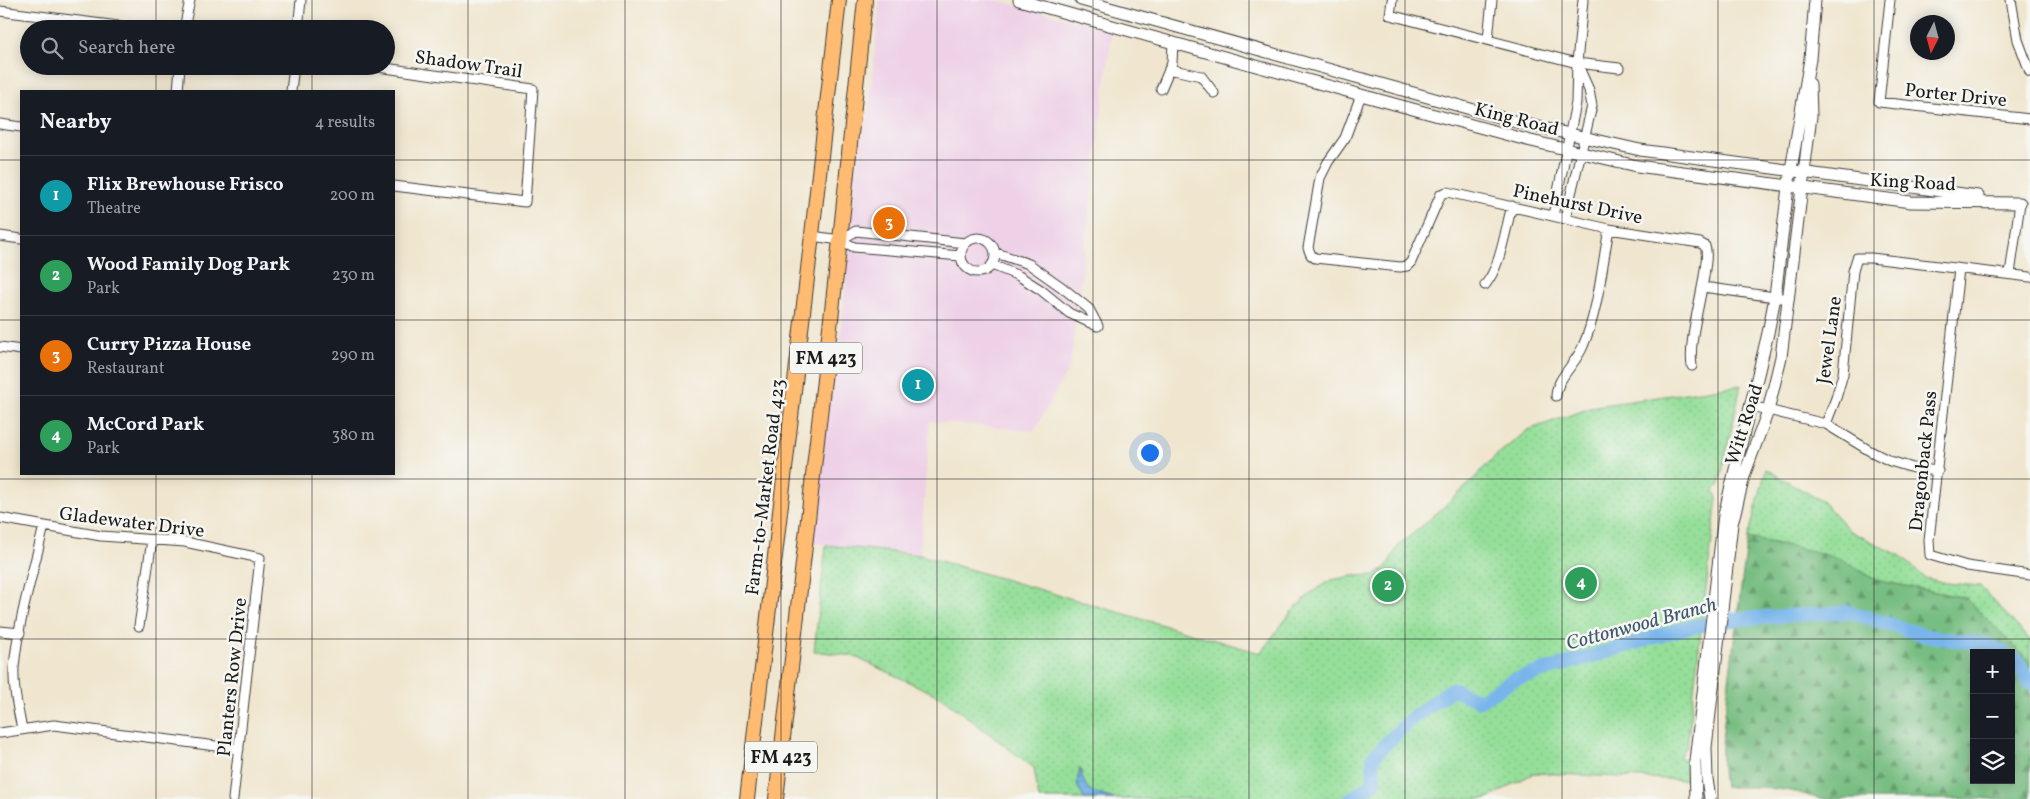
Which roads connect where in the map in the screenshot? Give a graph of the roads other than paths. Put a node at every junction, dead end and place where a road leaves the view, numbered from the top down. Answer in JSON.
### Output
{"nodes":[{"id":1,"x":1,"y":0,"type":"edge"},
{"id":2,"x":190,"y":0,"type":"edge"},
{"id":3,"x":301,"y":0,"type":"edge"},
{"id":4,"x":839,"y":0,"type":"edge"},
{"id":5,"x":865,"y":0,"type":"edge"},
{"id":6,"x":1019,"y":0,"type":"edge"},
{"id":7,"x":1081,"y":0,"type":"edge"},
{"id":8,"x":1392,"y":0,"type":"edge"},
{"id":9,"x":1492,"y":0,"type":"edge"},
{"id":10,"x":1583,"y":0,"type":"edge"},
{"id":11,"x":1814,"y":0,"type":"edge"},
{"id":12,"x":1890,"y":0,"type":"edge"},
{"id":13,"x":2011,"y":0,"type":"edge"},
{"id":14,"x":0,"y":10,"type":"edge"},
{"id":15,"x":75,"y":20,"type":"edge"},
{"id":16,"x":186,"y":20,"type":"edge"},
{"id":17,"x":299,"y":20,"type":"edge"},
{"id":18,"x":1177,"y":26,"type":"junction"},
{"id":19,"x":1488,"y":39,"type":"junction"},
{"id":20,"x":1173,"y":42,"type":"junction"},
{"id":21,"x":1810,"y":59,"type":"junction"},
{"id":22,"x":1577,"y":62,"type":"junction"},
{"id":23,"x":1619,"y":68,"type":"dead end"},
{"id":24,"x":395,"y":69,"type":"edge"},
{"id":25,"x":1169,"y":69,"type":"junction"},
{"id":26,"x":2030,"y":72,"type":"edge"},
{"id":27,"x":179,"y":75,"type":"edge"},
{"id":28,"x":293,"y":75,"type":"edge"},
{"id":29,"x":1365,"y":80,"type":"junction"},
{"id":30,"x":178,"y":90,"type":"edge"},
{"id":31,"x":291,"y":90,"type":"edge"},
{"id":32,"x":1161,"y":90,"type":"dead end"},
{"id":33,"x":1214,"y":93,"type":"dead end"},
{"id":34,"x":1361,"y":95,"type":"junction"},
{"id":35,"x":2030,"y":118,"type":"edge"},
{"id":36,"x":0,"y":124,"type":"edge"},
{"id":37,"x":20,"y":127,"type":"edge"},
{"id":38,"x":1570,"y":134,"type":"junction"},
{"id":39,"x":1585,"y":138,"type":"junction"},
{"id":40,"x":1567,"y":149,"type":"junction"},
{"id":41,"x":1581,"y":153,"type":"junction"},
{"id":42,"x":1791,"y":172,"type":"junction"},
{"id":43,"x":1804,"y":174,"type":"junction"},
{"id":44,"x":395,"y":186,"type":"edge"},
{"id":45,"x":1788,"y":187,"type":"junction"},
{"id":46,"x":1802,"y":189,"type":"junction"},
{"id":47,"x":2025,"y":203,"type":"edge"},
{"id":48,"x":1512,"y":206,"type":"junction"},
{"id":49,"x":1553,"y":216,"type":"junction"},
{"id":50,"x":1565,"y":219,"type":"junction"},
{"id":51,"x":1609,"y":229,"type":"junction"},
{"id":52,"x":0,"y":236,"type":"edge"},
{"id":53,"x":812,"y":236,"type":"junction"},
{"id":54,"x":20,"y":239,"type":"edge"},
{"id":55,"x":840,"y":240,"type":"junction"},
{"id":56,"x":965,"y":243,"type":"junction"},
{"id":57,"x":996,"y":252,"type":"junction"},
{"id":58,"x":961,"y":256,"type":"junction"},
{"id":59,"x":992,"y":265,"type":"junction"},
{"id":60,"x":1959,"y":269,"type":"junction"},
{"id":61,"x":2010,"y":274,"type":"junction"},
{"id":62,"x":2030,"y":277,"type":"edge"},
{"id":63,"x":1485,"y":285,"type":"dead end"},
{"id":64,"x":1704,"y":287,"type":"junction"},
{"id":65,"x":1775,"y":297,"type":"junction"},
{"id":66,"x":1789,"y":299,"type":"junction"},
{"id":67,"x":0,"y":347,"type":"edge"},
{"id":68,"x":20,"y":350,"type":"edge"},
{"id":69,"x":1692,"y":366,"type":"dead end"},
{"id":70,"x":1556,"y":396,"type":"dead end"},
{"id":71,"x":1750,"y":406,"type":"junction"},
{"id":72,"x":1768,"y":411,"type":"junction"},
{"id":73,"x":1826,"y":424,"type":"junction"},
{"id":74,"x":1938,"y":470,"type":"junction"},
{"id":75,"x":1731,"y":505,"type":"junction"},
{"id":76,"x":0,"y":518,"type":"edge"},
{"id":77,"x":44,"y":526,"type":"junction"},
{"id":78,"x":152,"y":540,"type":"junction"},
{"id":79,"x":260,"y":558,"type":"joint"},
{"id":80,"x":2030,"y":575,"type":"edge"},
{"id":81,"x":139,"y":626,"type":"dead end"},
{"id":82,"x":0,"y":631,"type":"edge"},
{"id":83,"x":20,"y":633,"type":"junction"},
{"id":84,"x":1708,"y":684,"type":"junction"},
{"id":85,"x":22,"y":729,"type":"junction"},
{"id":86,"x":0,"y":733,"type":"edge"},
{"id":87,"x":239,"y":749,"type":"junction"},
{"id":88,"x":233,"y":799,"type":"edge"},
{"id":89,"x":747,"y":799,"type":"edge"},
{"id":90,"x":776,"y":799,"type":"edge"},
{"id":91,"x":1696,"y":799,"type":"edge"},
{"id":92,"x":1710,"y":799,"type":"edge"}],
"edges":[{"from":1,"to":14,"type":"street"},
{"from":2,"to":16,"type":"street"},
{"from":3,"to":17,"type":"street"},
{"from":4,"to":53,"type":"main road","name":"Farm-to-Market Road 423","number":"FM 423"},
{"from":5,"to":55,"type":"main road","number":"FM 423"},
{"from":6,"to":20,"type":"street","name":"King Road"},
{"from":7,"to":18,"type":"street","name":"King Road"},
{"from":8,"to":19,"type":"street"},
{"from":9,"to":19,"type":"street"},
{"from":10,"to":22,"type":"street"},
{"from":11,"to":21,"type":"street","name":"Witt Road"},
{"from":12,"to":35,"type":"street","name":"Porter Drive"},
{"from":13,"to":26,"type":"street"},
{"from":14,"to":15,"type":"street"},
{"from":18,"to":20,"type":"street"},
{"from":18,"to":29,"type":"street","name":"King Road"},
{"from":19,"to":22,"type":"street"},
{"from":20,"to":25,"type":"street"},
{"from":20,"to":34,"type":"street","name":"King Road"},
{"from":21,"to":42,"type":"street","name":"Witt Road"},
{"from":21,"to":43,"type":"street","name":"Witt Road"},
{"from":22,"to":23,"type":"street"},
{"from":22,"to":38,"type":"street"},
{"from":22,"to":39,"type":"street"},
{"from":24,"to":44,"type":"street","name":"Shadow Trail"},
{"from":25,"to":32,"type":"street"},
{"from":25,"to":33,"type":"street"},
{"from":27,"to":30,"type":"street"},
{"from":28,"to":31,"type":"street"},
{"from":29,"to":34,"type":"street"},
{"from":29,"to":38,"type":"street","name":"King Road"},
{"from":34,"to":40,"type":"street","name":"King Road"},
{"from":34,"to":48,"type":"street","name":"Pinehurst Drive"},
{"from":36,"to":37,"type":"street"},
{"from":38,"to":39,"type":"street","name":"King Road"},
{"from":38,"to":40,"type":"street"},
{"from":39,"to":41,"type":"street"},
{"from":39,"to":42,"type":"street","name":"King Road"},
{"from":40,"to":41,"type":"street","name":"King Road"},
{"from":40,"to":49,"type":"street"},
{"from":41,"to":45,"type":"street","name":"King Road"},
{"from":41,"to":50,"type":"street"},
{"from":42,"to":43,"type":"street","name":"King Road"},
{"from":42,"to":45,"type":"street","name":"Witt Road"},
{"from":43,"to":46,"type":"street","name":"Witt Road"},
{"from":43,"to":47,"type":"street","name":"King Road"},
{"from":45,"to":46,"type":"street","name":"King Road"},
{"from":45,"to":65,"type":"street","name":"Witt Road"},
{"from":46,"to":47,"type":"street","name":"King Road"},
{"from":46,"to":66,"type":"street","name":"Witt Road"},
{"from":47,"to":61,"type":"street"},
{"from":48,"to":49,"type":"street","name":"Pinehurst Drive"},
{"from":48,"to":63,"type":"street"},
{"from":49,"to":50,"type":"street","name":"Pinehurst Drive"},
{"from":50,"to":51,"type":"street","name":"Pinehurst Drive"},
{"from":51,"to":64,"type":"street","name":"Pinehurst Drive"},
{"from":51,"to":70,"type":"street"},
{"from":52,"to":54,"type":"street"},
{"from":53,"to":55,"type":"street"},
{"from":53,"to":89,"type":"main road","name":"Farm-to-Market Road 423","number":"FM 423"},
{"from":55,"to":56,"type":"street"},
{"from":55,"to":58,"type":"street"},
{"from":55,"to":90,"type":"main road","number":"FM 423"},
{"from":56,"to":57,"type":"street"},
{"from":56,"to":58,"type":"street"},
{"from":57,"to":59,"type":"street"},
{"from":57,"to":59,"type":"street"},
{"from":58,"to":59,"type":"street"},
{"from":60,"to":61,"type":"street"},
{"from":60,"to":73,"type":"street","name":"Jewel Lane"},
{"from":60,"to":74,"type":"street","name":"Dragonback Pass"},
{"from":61,"to":62,"type":"street"},
{"from":64,"to":65,"type":"street"},
{"from":64,"to":69,"type":"street"},
{"from":65,"to":66,"type":"street"},
{"from":65,"to":71,"type":"street","name":"Witt Road"},
{"from":66,"to":72,"type":"street","name":"Witt Road"},
{"from":67,"to":68,"type":"street"},
{"from":71,"to":72,"type":"street"},
{"from":71,"to":75,"type":"street","name":"Witt Road"},
{"from":72,"to":73,"type":"street"},
{"from":72,"to":75,"type":"street","name":"Witt Road"},
{"from":73,"to":74,"type":"street"},
{"from":74,"to":80,"type":"street","name":"Dragonback Pass"},
{"from":75,"to":84,"type":"street","name":"Witt Road"},
{"from":76,"to":77,"type":"street","name":"Gladewater Drive"},
{"from":77,"to":78,"type":"street","name":"Gladewater Drive"},
{"from":77,"to":83,"type":"street"},
{"from":78,"to":79,"type":"street","name":"Gladewater Drive"},
{"from":78,"to":81,"type":"street"},
{"from":79,"to":87,"type":"street","name":"Planters Row Drive"},
{"from":82,"to":83,"type":"street"},
{"from":83,"to":85,"type":"street"},
{"from":84,"to":91,"type":"street","name":"Witt Road"},
{"from":84,"to":92,"type":"street","name":"Witt Road"},
{"from":85,"to":86,"type":"street"},
{"from":85,"to":87,"type":"street"},
{"from":87,"to":88,"type":"street","name":"Planters Row Drive"}]}
